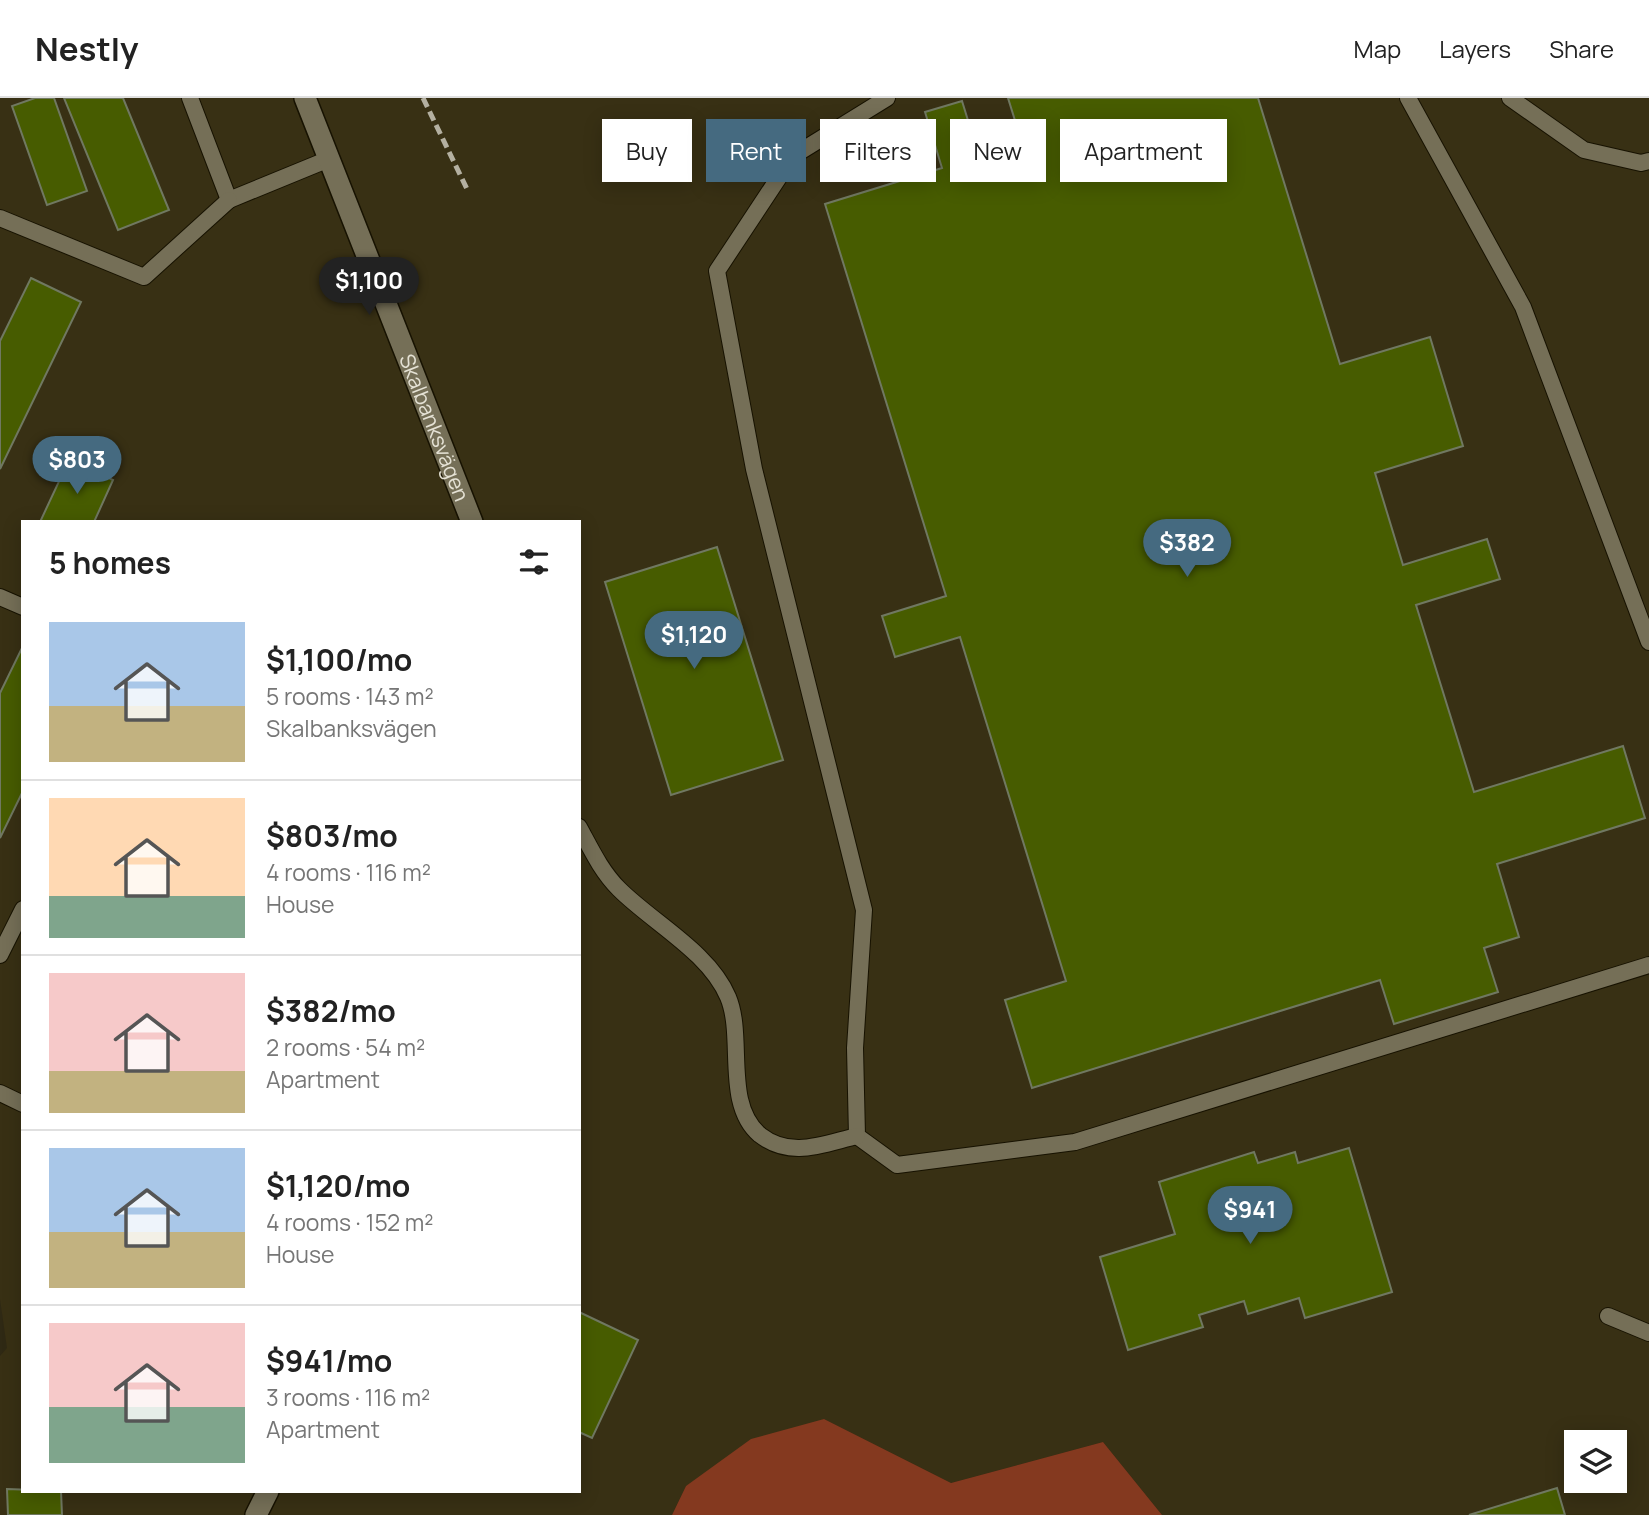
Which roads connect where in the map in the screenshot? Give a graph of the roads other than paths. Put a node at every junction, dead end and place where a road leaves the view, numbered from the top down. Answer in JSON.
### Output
{"nodes":[{"id":1,"x":190,"y":98,"type":"edge"},
{"id":2,"x":305,"y":98,"type":"edge"},
{"id":3,"x":887,"y":98,"type":"edge"},
{"id":4,"x":1408,"y":98,"type":"edge"},
{"id":5,"x":1510,"y":98,"type":"edge"},
{"id":6,"x":329,"y":159,"type":"junction"},
{"id":7,"x":1649,"y":161,"type":"edge"},
{"id":8,"x":229,"y":200,"type":"junction"},
{"id":9,"x":0,"y":218,"type":"edge"},
{"id":10,"x":471,"y":520,"type":"edge"},
{"id":11,"x":0,"y":597,"type":"edge"},
{"id":12,"x":21,"y":606,"type":"edge"},
{"id":13,"x":1649,"y":642,"type":"edge"},
{"id":14,"x":581,"y":831,"type":"edge"},
{"id":15,"x":21,"y":913,"type":"edge"},
{"id":16,"x":0,"y":955,"type":"edge"},
{"id":17,"x":1649,"y":965,"type":"edge"},
{"id":18,"x":0,"y":1093,"type":"edge"},
{"id":19,"x":21,"y":1103,"type":"edge"},
{"id":20,"x":857,"y":1136,"type":"junction"},
{"id":21,"x":1608,"y":1315,"type":"dead end"},
{"id":22,"x":1649,"y":1333,"type":"edge"},
{"id":23,"x":267,"y":1493,"type":"edge"},
{"id":24,"x":256,"y":1515,"type":"edge"}],
"edges":[{"from":1,"to":8,"type":"lane"},
{"from":2,"to":6,"type":"street","name":"Skalbanksvägen"},
{"from":3,"to":20,"type":"lane"},
{"from":4,"to":13,"type":"lane"},
{"from":5,"to":7,"type":"lane"},
{"from":6,"to":8,"type":"lane"},
{"from":6,"to":10,"type":"street","name":"Skalbanksvägen"},
{"from":8,"to":9,"type":"lane"},
{"from":11,"to":12,"type":"lane"},
{"from":14,"to":20,"type":"lane"},
{"from":15,"to":16,"type":"lane"},
{"from":17,"to":20,"type":"lane"},
{"from":18,"to":19,"type":"lane"},
{"from":21,"to":22,"type":"lane"},
{"from":23,"to":24,"type":"street"}]}
